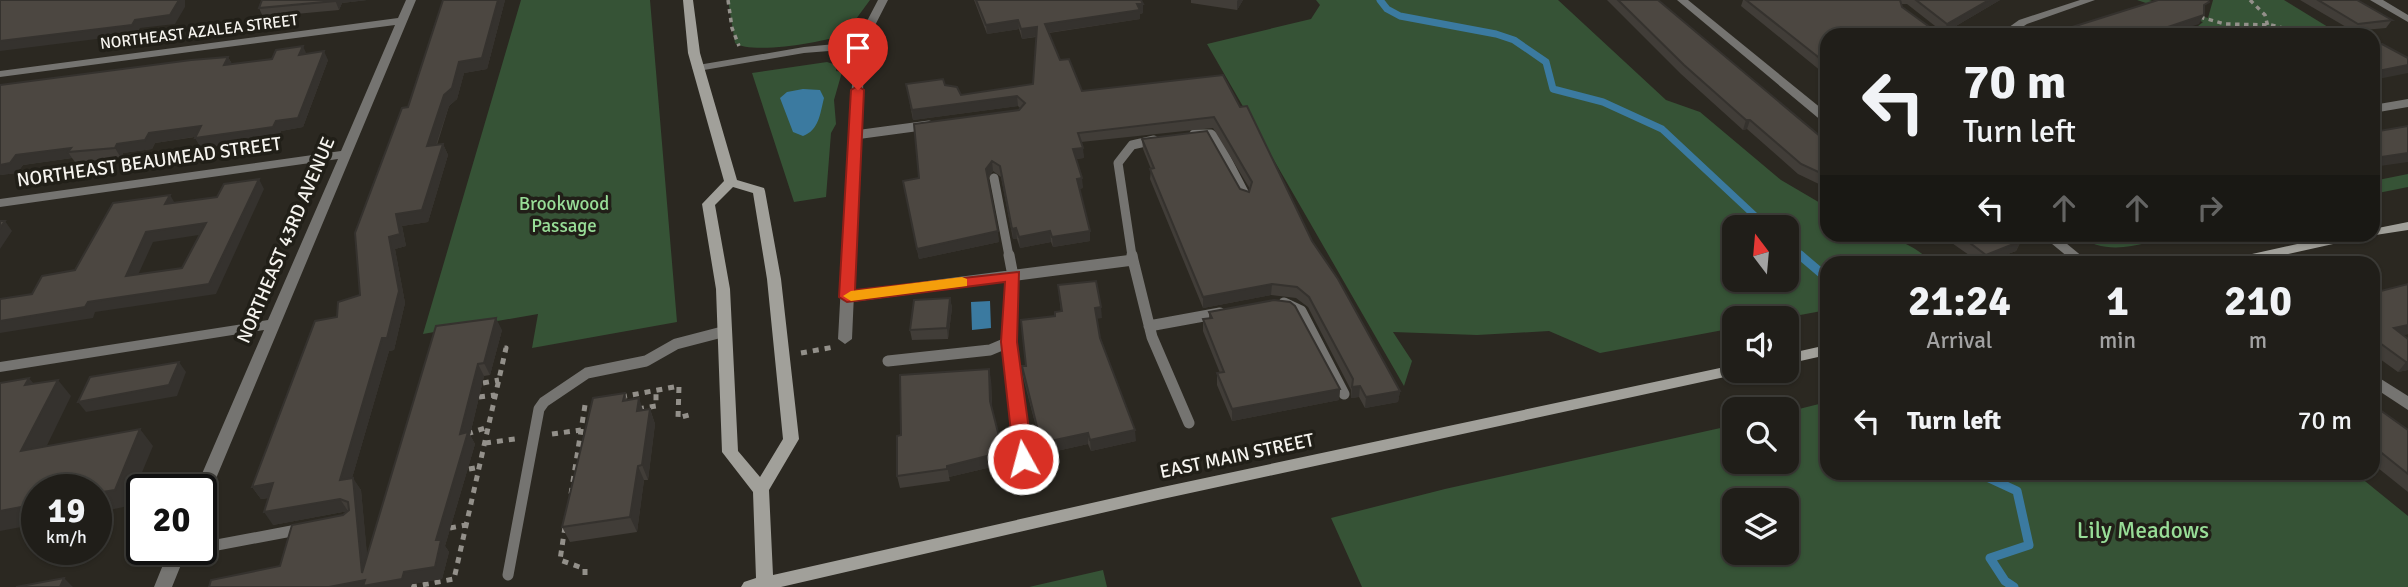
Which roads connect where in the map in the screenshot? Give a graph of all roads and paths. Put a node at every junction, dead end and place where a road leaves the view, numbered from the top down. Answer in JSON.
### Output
{"nodes":[{"id":1,"x":411,"y":0,"type":"edge"},
{"id":2,"x":688,"y":0,"type":"edge"},
{"id":3,"x":883,"y":0,"type":"edge"},
{"id":4,"x":1682,"y":0,"type":"edge"},
{"id":5,"x":2090,"y":0,"type":"edge"},
{"id":6,"x":2250,"y":0,"type":"edge"},
{"id":7,"x":2375,"y":0,"type":"edge"},
{"id":8,"x":2190,"y":14,"type":"edge"},
{"id":9,"x":2408,"y":19,"type":"edge"},
{"id":10,"x":401,"y":21,"type":"junction"},
{"id":11,"x":2271,"y":25,"type":"junction"},
{"id":12,"x":2014,"y":28,"type":"edge"},
{"id":13,"x":2271,"y":28,"type":"edge"},
{"id":14,"x":2283,"y":28,"type":"edge"},
{"id":15,"x":860,"y":45,"type":"junction"},
{"id":16,"x":698,"y":68,"type":"junction"},
{"id":17,"x":0,"y":74,"type":"edge"},
{"id":18,"x":2408,"y":103,"type":"edge"},
{"id":19,"x":2380,"y":108,"type":"edge"},
{"id":20,"x":1820,"y":113,"type":"edge"},
{"id":21,"x":937,"y":124,"type":"edge"},
{"id":22,"x":855,"y":135,"type":"junction"},
{"id":23,"x":1186,"y":135,"type":"edge"},
{"id":24,"x":1160,"y":139,"type":"edge"},
{"id":25,"x":345,"y":154,"type":"junction"},
{"id":26,"x":994,"y":178,"type":"edge"},
{"id":27,"x":731,"y":182,"type":"junction"},
{"id":28,"x":1246,"y":195,"type":"edge"},
{"id":29,"x":0,"y":203,"type":"edge"},
{"id":30,"x":2408,"y":226,"type":"edge"},
{"id":31,"x":2380,"y":232,"type":"edge"},
{"id":32,"x":2056,"y":242,"type":"edge"},
{"id":33,"x":2327,"y":242,"type":"edge"},
{"id":34,"x":2074,"y":256,"type":"edge"},
{"id":35,"x":2262,"y":256,"type":"edge"},
{"id":36,"x":1133,"y":260,"type":"junction"},
{"id":37,"x":1013,"y":276,"type":"junction"},
{"id":38,"x":847,"y":297,"type":"junction"},
{"id":39,"x":1273,"y":303,"type":"edge"},
{"id":40,"x":1231,"y":311,"type":"edge"},
{"id":41,"x":274,"y":324,"type":"junction"},
{"id":42,"x":1149,"y":326,"type":"junction"},
{"id":43,"x":726,"y":331,"type":"junction"},
{"id":44,"x":845,"y":339,"type":"joint"},
{"id":45,"x":1009,"y":342,"type":"junction"},
{"id":46,"x":499,"y":348,"type":"dead end"},
{"id":47,"x":1820,"y":352,"type":"edge"},
{"id":48,"x":783,"y":356,"type":"junction"},
{"id":49,"x":1799,"y":356,"type":"edge"},
{"id":50,"x":888,"y":360,"type":"dead end"},
{"id":51,"x":0,"y":367,"type":"edge"},
{"id":52,"x":1722,"y":373,"type":"edge"},
{"id":53,"x":499,"y":380,"type":"junction"},
{"id":54,"x":482,"y":383,"type":"dead end"},
{"id":55,"x":2380,"y":384,"type":"edge"},
{"id":56,"x":656,"y":390,"type":"junction"},
{"id":57,"x":1344,"y":394,"type":"dead end"},
{"id":58,"x":496,"y":395,"type":"junction"},
{"id":59,"x":479,"y":397,"type":"dead end"},
{"id":60,"x":621,"y":397,"type":"junction"},
{"id":61,"x":609,"y":400,"type":"edge"},
{"id":62,"x":597,"y":402,"type":"edge"},
{"id":63,"x":2408,"y":404,"type":"edge"},
{"id":64,"x":620,"y":409,"type":"edge"},
{"id":65,"x":630,"y":410,"type":"edge"},
{"id":66,"x":689,"y":415,"type":"dead end"},
{"id":67,"x":1189,"y":423,"type":"dead end"},
{"id":68,"x":488,"y":427,"type":"junction"},
{"id":69,"x":466,"y":434,"type":"edge"},
{"id":70,"x":1023,"y":459,"type":"dead end"},
{"id":71,"x":480,"y":467,"type":"junction"},
{"id":72,"x":588,"y":468,"type":"edge"},
{"id":73,"x":469,"y":469,"type":"dead end"},
{"id":74,"x":575,"y":470,"type":"junction"},
{"id":75,"x":210,"y":474,"type":"edge"},
{"id":76,"x":586,"y":481,"type":"edge"},
{"id":77,"x":573,"y":483,"type":"junction"},
{"id":78,"x":761,"y":490,"type":"junction"},
{"id":79,"x":568,"y":508,"type":"edge"},
{"id":80,"x":566,"y":521,"type":"edge"},
{"id":81,"x":322,"y":525,"type":"edge"},
{"id":82,"x":466,"y":525,"type":"junction"},
{"id":83,"x":450,"y":527,"type":"dead end"},
{"id":84,"x":217,"y":545,"type":"edge"},
{"id":85,"x":175,"y":565,"type":"edge"},
{"id":86,"x":508,"y":575,"type":"dead end"},
{"id":87,"x":585,"y":578,"type":"dead end"},
{"id":88,"x":760,"y":586,"type":"edge"},
{"id":89,"x":163,"y":587,"type":"edge"},
{"id":90,"x":411,"y":587,"type":"edge"}],
"edges":[{"from":1,"to":10,"type":"street","name":"NORTHEAST 43RD AVENUE"},
{"from":2,"to":16,"type":"main road"},
{"from":3,"to":15,"type":"street"},
{"from":4,"to":20,"type":"street"},
{"from":5,"to":12,"type":"street"},
{"from":6,"to":11,"type":"path"},
{"from":7,"to":9,"type":"street"},
{"from":8,"to":11,"type":"path"},
{"from":10,"to":17,"type":"street","name":"NORTHEAST AZALEA STREET"},
{"from":10,"to":25,"type":"street","name":"NORTHEAST 43RD AVENUE"},
{"from":11,"to":13,"type":"path"},
{"from":11,"to":14,"type":"path"},
{"from":15,"to":16,"type":"street"},
{"from":15,"to":22,"type":"street"},
{"from":16,"to":27,"type":"main road"},
{"from":18,"to":19,"type":"street"},
{"from":21,"to":22,"type":"lane"},
{"from":22,"to":38,"type":"street"},
{"from":23,"to":28,"type":"lane"},
{"from":24,"to":36,"type":"lane"},
{"from":25,"to":29,"type":"street","name":"NORTHEAST BEAUMEAD STREET"},
{"from":25,"to":41,"type":"street","name":"NORTHEAST 43RD AVENUE"},
{"from":26,"to":37,"type":"lane"},
{"from":27,"to":43,"type":"main road"},
{"from":27,"to":48,"type":"main road"},
{"from":30,"to":31,"type":"main road"},
{"from":32,"to":34,"type":"street"},
{"from":33,"to":35,"type":"main road"},
{"from":36,"to":37,"type":"lane"},
{"from":36,"to":42,"type":"lane"},
{"from":37,"to":38,"type":"lane"},
{"from":37,"to":45,"type":"lane"},
{"from":38,"to":44,"type":"street"},
{"from":39,"to":57,"type":"lane"},
{"from":40,"to":42,"type":"lane"},
{"from":41,"to":51,"type":"street"},
{"from":41,"to":75,"type":"street","name":"NORTHEAST 43RD AVENUE"},
{"from":42,"to":67,"type":"lane"},
{"from":43,"to":78,"type":"main road"},
{"from":43,"to":86,"type":"lane"},
{"from":44,"to":48,"type":"path"},
{"from":45,"to":50,"type":"lane"},
{"from":45,"to":70,"type":"lane"},
{"from":46,"to":53,"type":"path"},
{"from":47,"to":49,"type":"main road"},
{"from":48,"to":78,"type":"main road"},
{"from":52,"to":88,"type":"main road","name":"EAST MAIN STREET"},
{"from":53,"to":54,"type":"path"},
{"from":53,"to":58,"type":"path"},
{"from":55,"to":63,"type":"street"},
{"from":56,"to":60,"type":"path"},
{"from":56,"to":65,"type":"path"},
{"from":56,"to":66,"type":"path"},
{"from":58,"to":59,"type":"path"},
{"from":58,"to":68,"type":"path"},
{"from":60,"to":61,"type":"path"},
{"from":60,"to":64,"type":"path"},
{"from":62,"to":74,"type":"path"},
{"from":68,"to":69,"type":"path"},
{"from":68,"to":71,"type":"path"},
{"from":71,"to":73,"type":"path"},
{"from":71,"to":82,"type":"path"},
{"from":72,"to":74,"type":"path"},
{"from":74,"to":77,"type":"path"},
{"from":76,"to":77,"type":"path"},
{"from":77,"to":79,"type":"path"},
{"from":78,"to":88,"type":"main road"},
{"from":80,"to":87,"type":"path"},
{"from":81,"to":84,"type":"lane"},
{"from":82,"to":83,"type":"path"},
{"from":82,"to":90,"type":"path"},
{"from":85,"to":89,"type":"street"}]}
